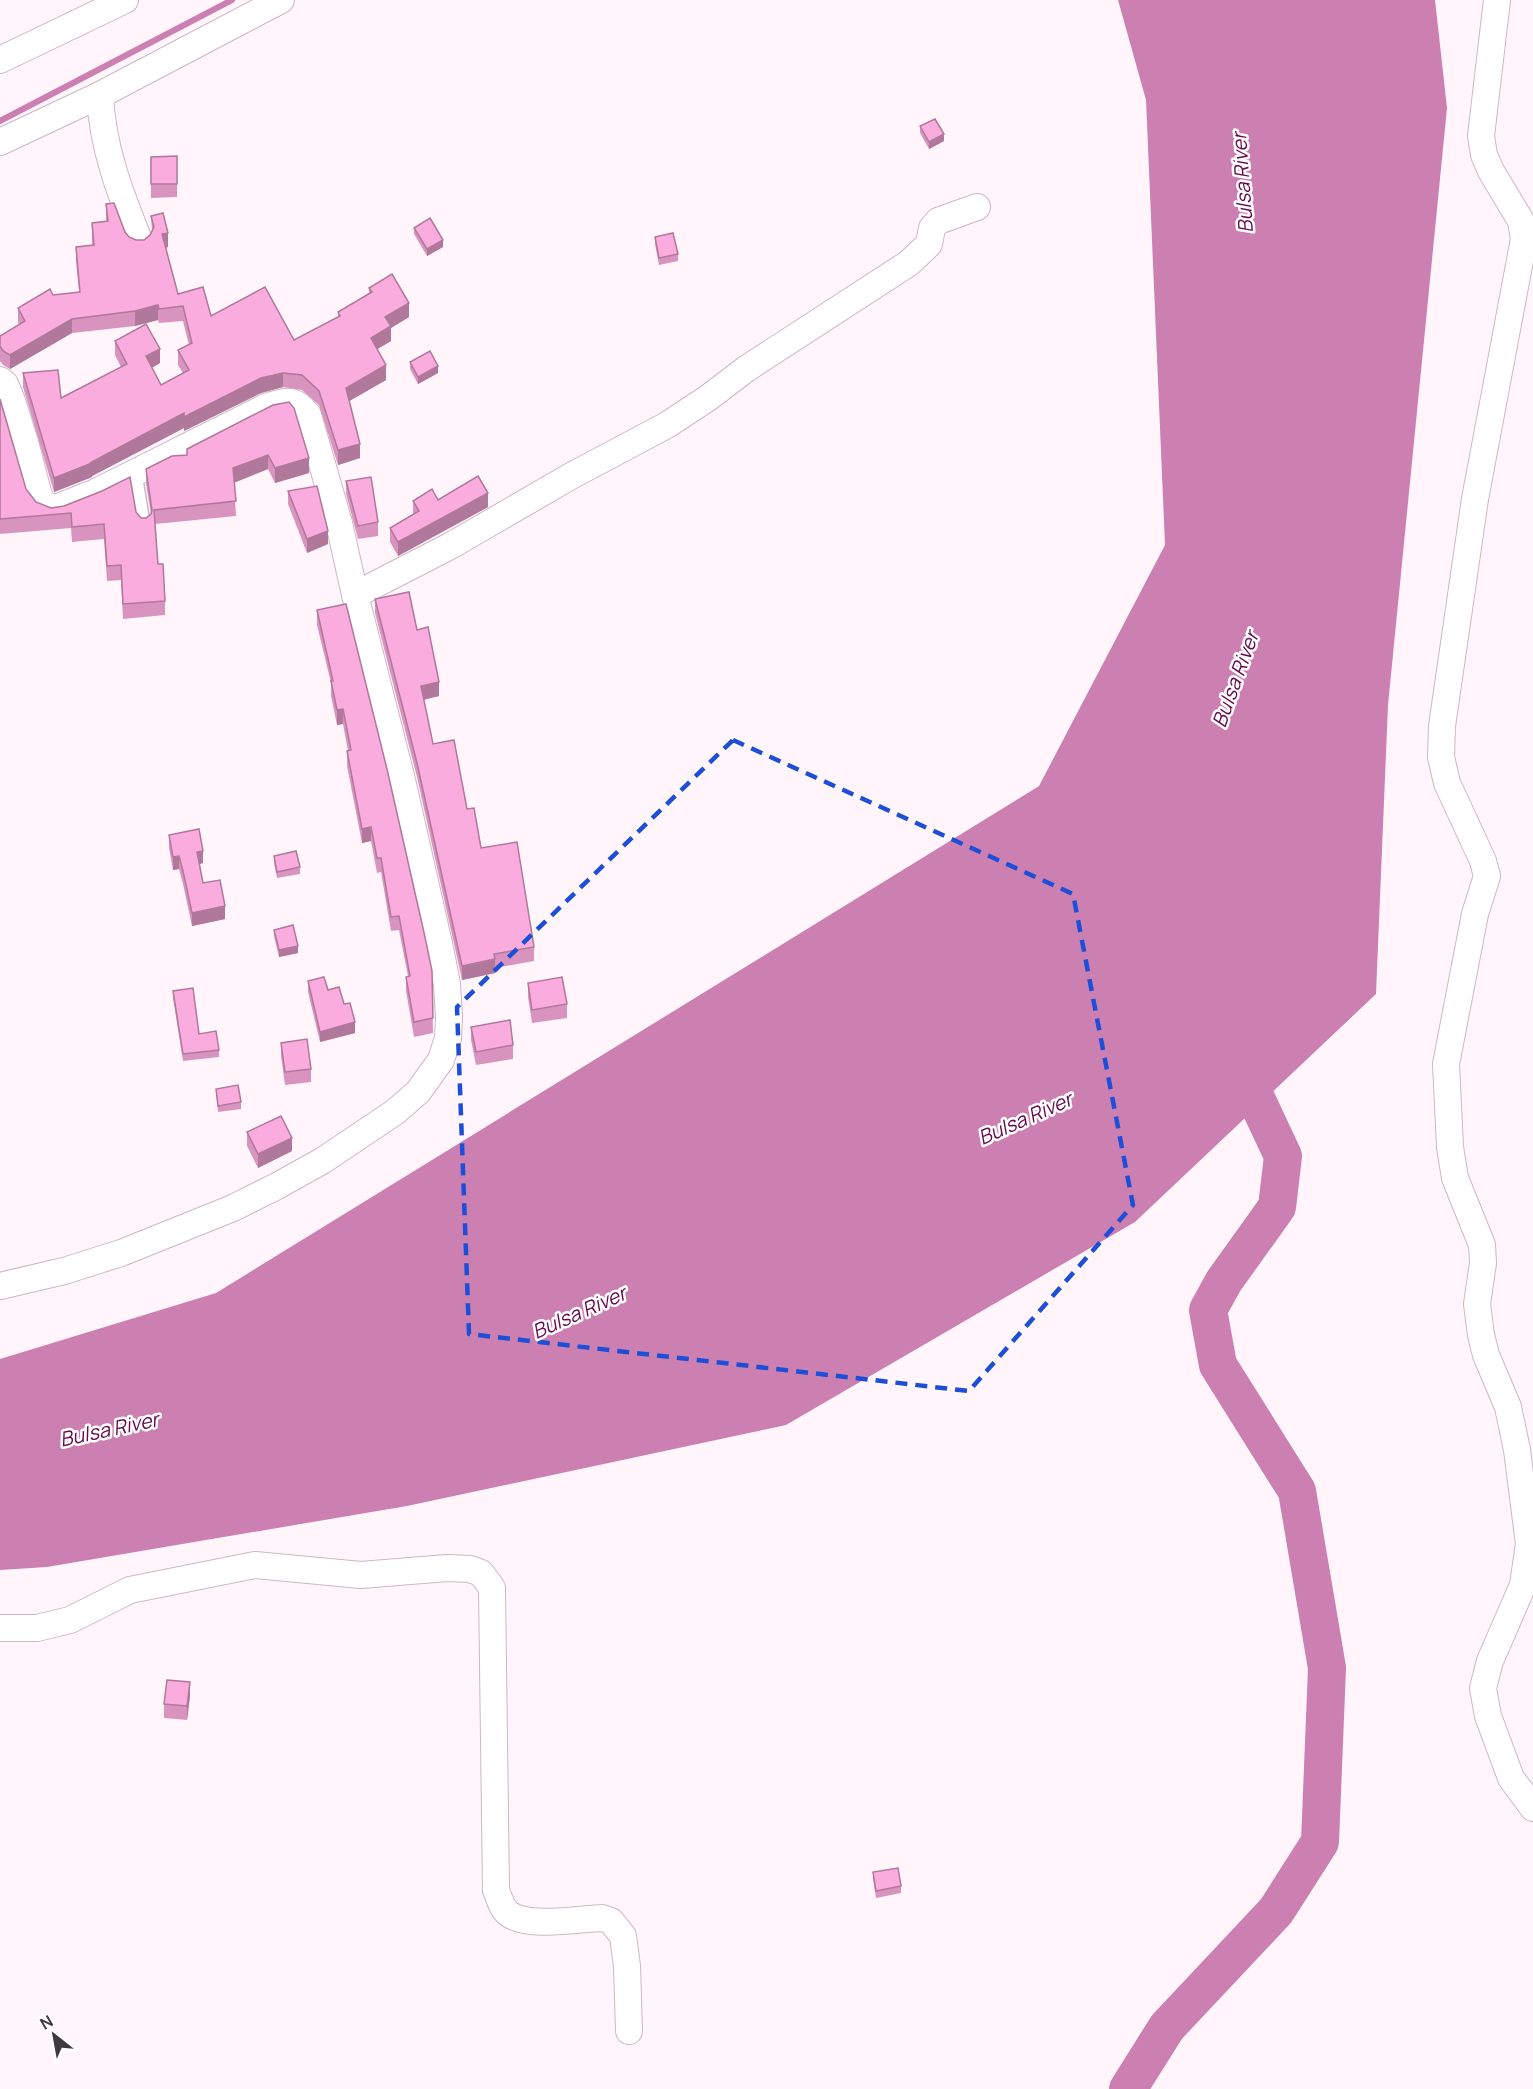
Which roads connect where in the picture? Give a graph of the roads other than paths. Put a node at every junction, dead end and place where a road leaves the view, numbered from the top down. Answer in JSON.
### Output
{"nodes":[{"id":1,"x":125,"y":0,"type":"edge"},
{"id":2,"x":281,"y":0,"type":"edge"},
{"id":3,"x":1497,"y":0,"type":"edge"},
{"id":4,"x":0,"y":60,"type":"edge"},
{"id":5,"x":100,"y":95,"type":"junction"},
{"id":6,"x":0,"y":142,"type":"edge"},
{"id":7,"x":977,"y":207,"type":"dead end"},
{"id":8,"x":139,"y":240,"type":"edge"},
{"id":9,"x":0,"y":380,"type":"edge"},
{"id":10,"x":135,"y":471,"type":"junction"},
{"id":11,"x":144,"y":525,"type":"edge"},
{"id":12,"x":355,"y":596,"type":"junction"},
{"id":13,"x":0,"y":1286,"type":"edge"},
{"id":14,"x":0,"y":1628,"type":"edge"},
{"id":15,"x":1533,"y":1808,"type":"edge"},
{"id":16,"x":629,"y":2031,"type":"dead end"}],
"edges":[{"from":1,"to":4,"type":"street"},
{"from":2,"to":5,"type":"street"},
{"from":3,"to":15,"type":"street"},
{"from":5,"to":6,"type":"street"},
{"from":5,"to":8,"type":"street"},
{"from":7,"to":12,"type":"street"},
{"from":9,"to":10,"type":"street"},
{"from":10,"to":11,"type":"lane"},
{"from":10,"to":12,"type":"street"},
{"from":12,"to":13,"type":"street"},
{"from":14,"to":16,"type":"street"}]}
